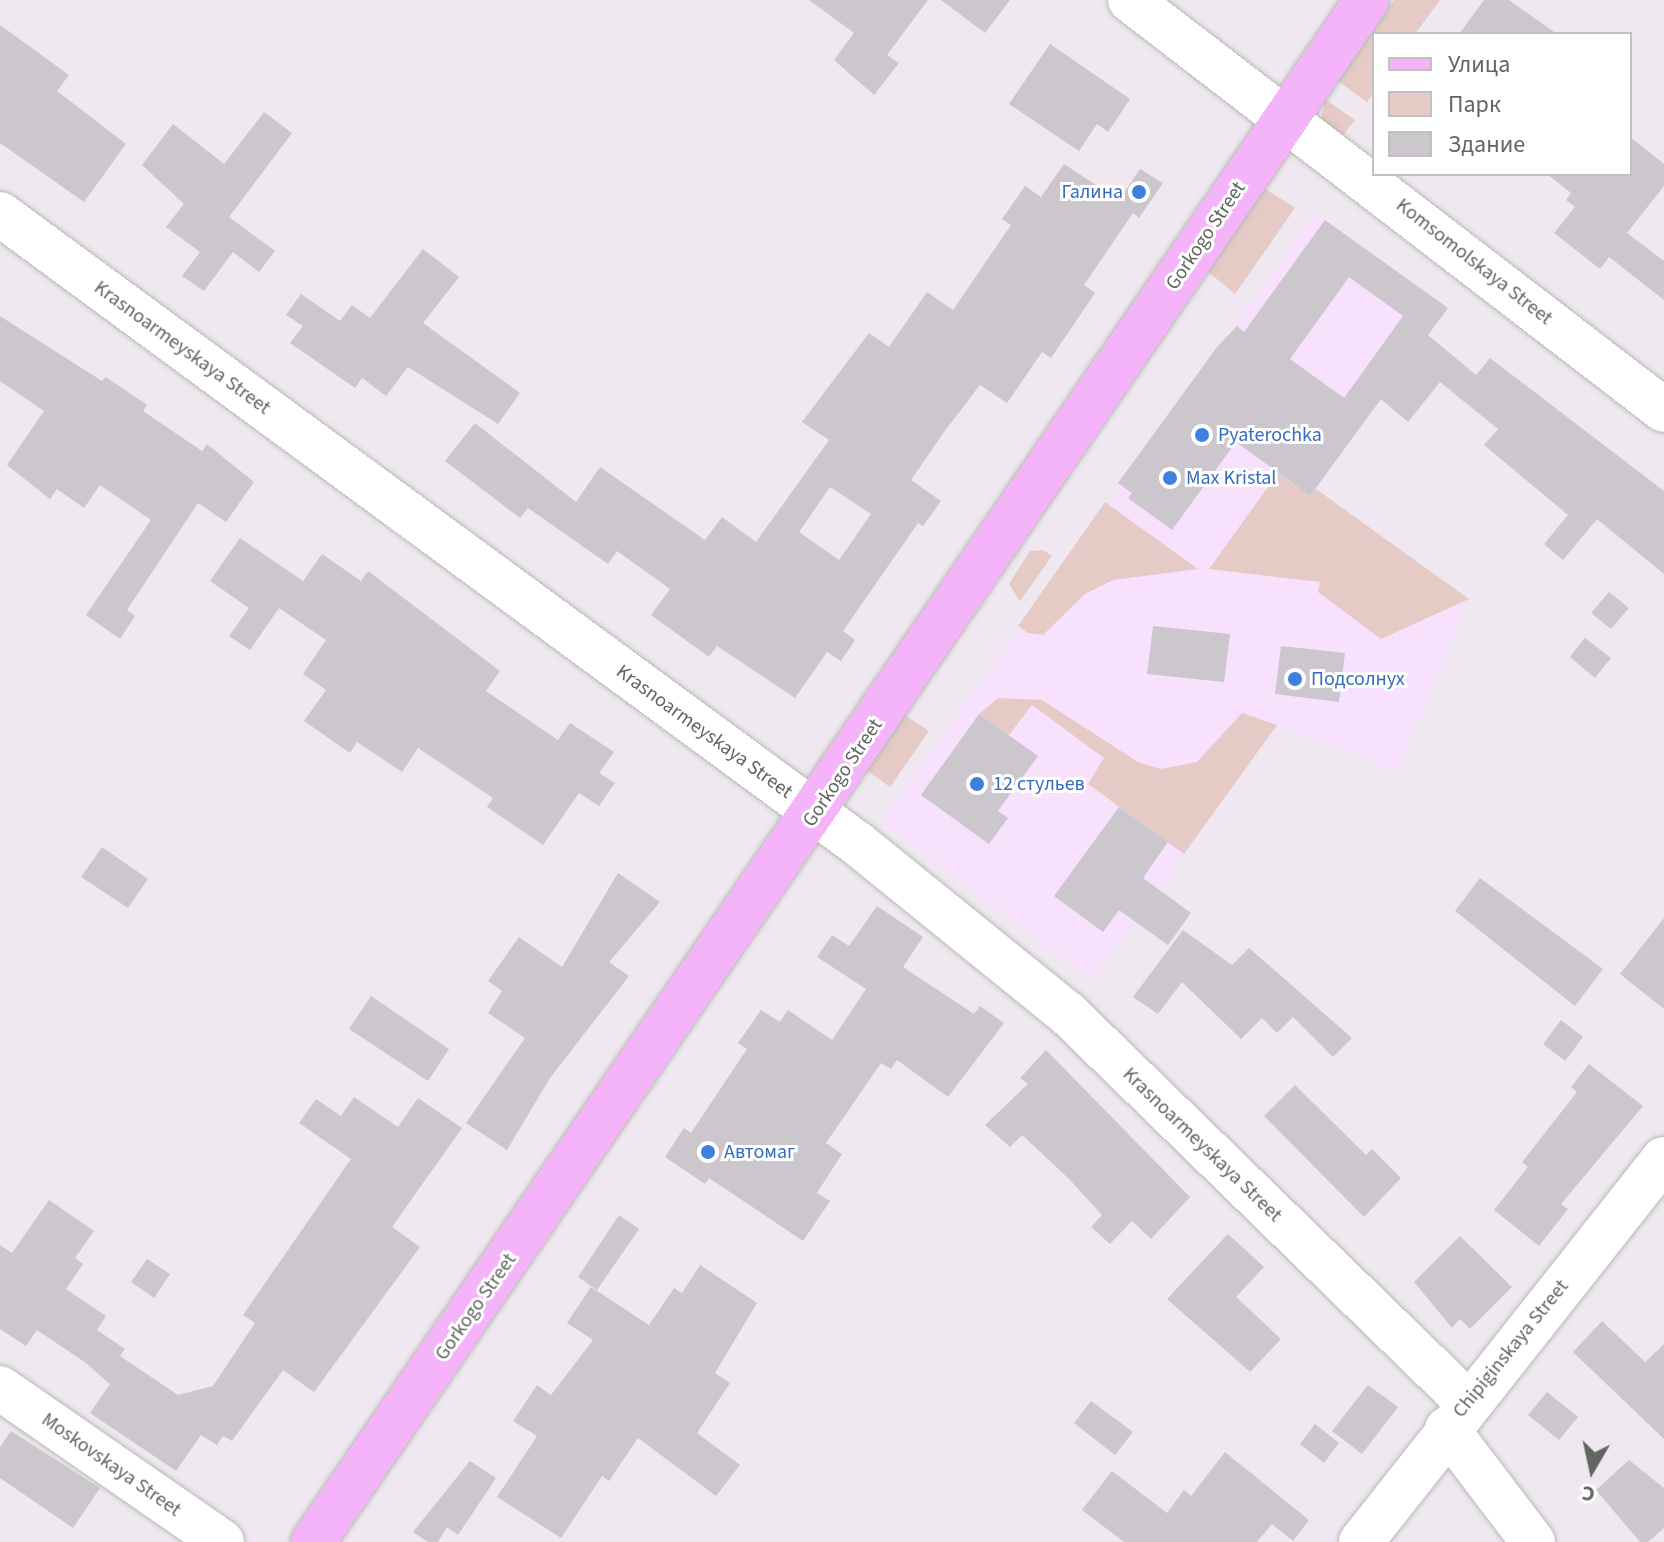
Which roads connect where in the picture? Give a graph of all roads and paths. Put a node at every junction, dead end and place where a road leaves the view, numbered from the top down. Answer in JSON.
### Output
{"nodes":[{"id":1,"x":1130,"y":0,"type":"edge"},
{"id":2,"x":1367,"y":0,"type":"edge"},
{"id":3,"x":1287,"y":118,"type":"junction"},
{"id":4,"x":0,"y":214,"type":"edge"},
{"id":5,"x":1664,"y":410,"type":"edge"},
{"id":6,"x":815,"y":814,"type":"junction"},
{"id":7,"x":1664,"y":1159,"type":"edge"},
{"id":8,"x":0,"y":1388,"type":"edge"},
{"id":9,"x":1457,"y":1416,"type":"junction"},
{"id":10,"x":222,"y":1542,"type":"edge"},
{"id":11,"x":313,"y":1542,"type":"edge"},
{"id":12,"x":1361,"y":1542,"type":"edge"},
{"id":13,"x":1533,"y":1542,"type":"edge"}],
"edges":[{"from":1,"to":3,"type":"street","name":"Komsomolskaya Street"},
{"from":2,"to":3,"type":"main road","name":"Gorkogo Street"},
{"from":3,"to":5,"type":"street","name":"Komsomolskaya Street"},
{"from":3,"to":6,"type":"main road","name":"Gorkogo Street"},
{"from":4,"to":6,"type":"street","name":"Krasnoarmeyskaya Street"},
{"from":6,"to":9,"type":"street","name":"Krasnoarmeyskaya Street"},
{"from":6,"to":11,"type":"main road","name":"Gorkogo Street"},
{"from":7,"to":9,"type":"street","name":"Chipiginskaya Street"},
{"from":8,"to":10,"type":"street","name":"Moskovskaya Street"},
{"from":9,"to":12,"type":"street","name":"Chipiginskaya Street"},
{"from":9,"to":13,"type":"street","name":"Krasnoarmeyskaya Street"}]}
